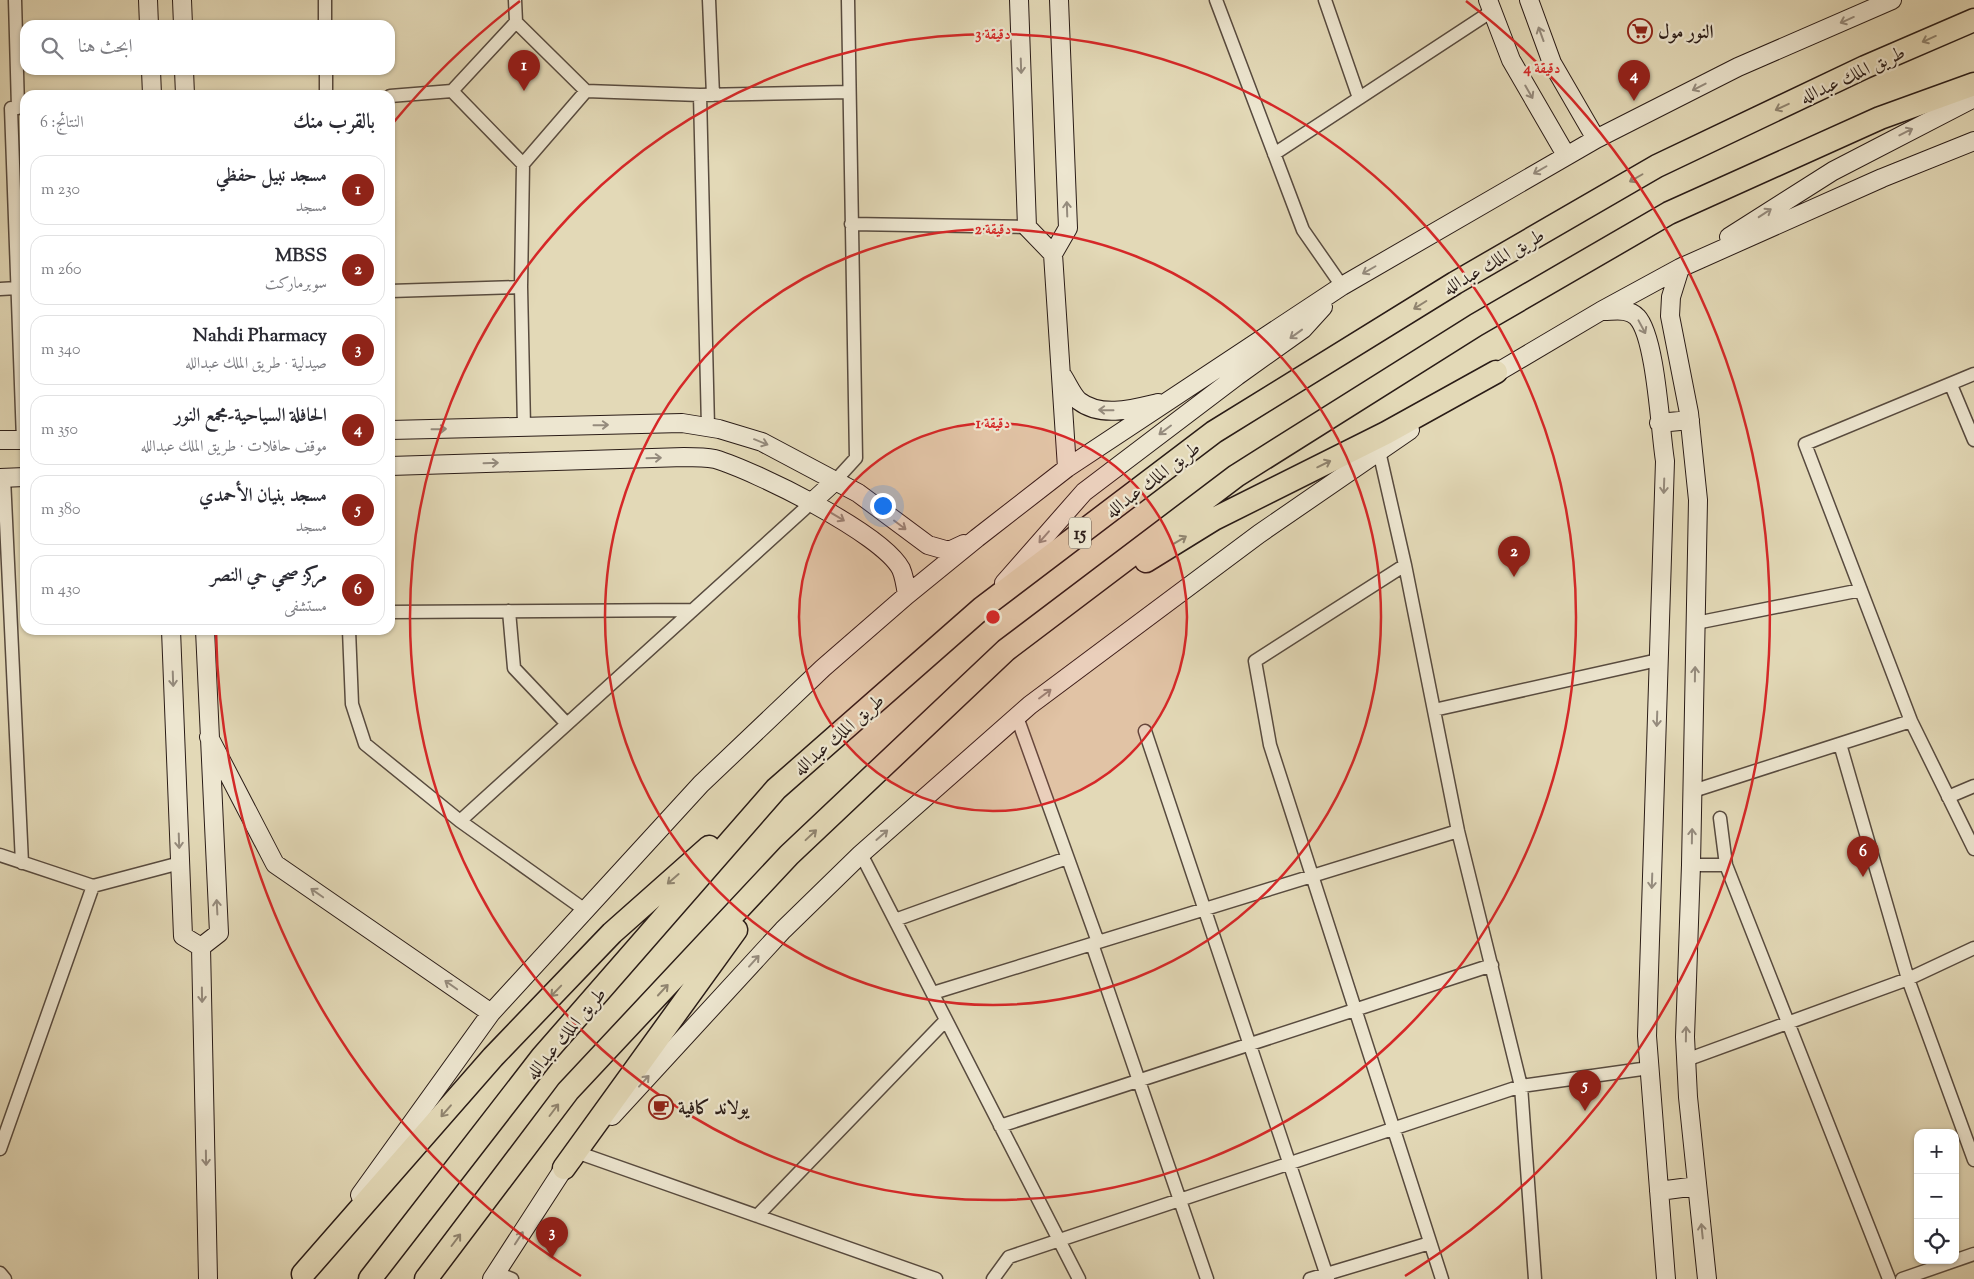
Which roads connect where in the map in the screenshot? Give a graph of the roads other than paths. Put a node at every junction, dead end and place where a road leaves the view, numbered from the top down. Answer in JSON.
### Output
{"nodes":[{"id":1,"x":14,"y":0,"type":"edge"},
{"id":2,"x":148,"y":0,"type":"edge"},
{"id":3,"x":182,"y":0,"type":"edge"},
{"id":4,"x":324,"y":0,"type":"edge"},
{"id":5,"x":515,"y":0,"type":"edge"},
{"id":6,"x":709,"y":0,"type":"edge"},
{"id":7,"x":848,"y":0,"type":"edge"},
{"id":8,"x":1019,"y":0,"type":"edge"},
{"id":9,"x":1059,"y":0,"type":"edge"},
{"id":10,"x":1216,"y":0,"type":"edge"},
{"id":11,"x":1325,"y":0,"type":"edge"},
{"id":12,"x":1529,"y":0,"type":"edge"},
{"id":13,"x":1892,"y":0,"type":"edge"},
{"id":14,"x":1490,"y":5,"type":"edge"},
{"id":15,"x":149,"y":20,"type":"edge"},
{"id":16,"x":183,"y":20,"type":"edge"},
{"id":17,"x":325,"y":20,"type":"edge"},
{"id":18,"x":1974,"y":20,"type":"edge"},
{"id":19,"x":516,"y":22,"type":"junction"},
{"id":20,"x":151,"y":75,"type":"edge"},
{"id":21,"x":184,"y":75,"type":"edge"},
{"id":22,"x":326,"y":75,"type":"edge"},
{"id":23,"x":1974,"y":84,"type":"edge"},
{"id":24,"x":152,"y":90,"type":"edge"},
{"id":25,"x":185,"y":90,"type":"edge"},
{"id":26,"x":326,"y":90,"type":"edge"},
{"id":27,"x":452,"y":91,"type":"junction"},
{"id":28,"x":586,"y":91,"type":"junction"},
{"id":29,"x":849,"y":92,"type":"junction"},
{"id":30,"x":707,"y":95,"type":"junction"},
{"id":31,"x":395,"y":96,"type":"edge"},
{"id":32,"x":1359,"y":98,"type":"junction"},
{"id":33,"x":1974,"y":98,"type":"edge"},
{"id":34,"x":13,"y":108,"type":"edge"},
{"id":35,"x":1596,"y":139,"type":"junction"},
{"id":36,"x":1974,"y":141,"type":"edge"},
{"id":37,"x":1274,"y":154,"type":"junction"},
{"id":38,"x":1566,"y":155,"type":"junction"},
{"id":39,"x":523,"y":164,"type":"junction"},
{"id":40,"x":852,"y":224,"type":"junction"},
{"id":41,"x":1027,"y":227,"type":"junction"},
{"id":42,"x":1052,"y":254,"type":"junction"},
{"id":43,"x":1680,"y":268,"type":"junction"},
{"id":44,"x":1342,"y":286,"type":"junction"},
{"id":45,"x":521,"y":287,"type":"junction"},
{"id":46,"x":18,"y":288,"type":"junction"},
{"id":47,"x":0,"y":289,"type":"edge"},
{"id":48,"x":395,"y":291,"type":"edge"},
{"id":49,"x":1601,"y":311,"type":"junction"},
{"id":50,"x":20,"y":339,"type":"edge"},
{"id":51,"x":1060,"y":372,"type":"junction"},
{"id":52,"x":1496,"y":372,"type":"junction"},
{"id":53,"x":1974,"y":374,"type":"edge"},
{"id":54,"x":1951,"y":385,"type":"junction"},
{"id":55,"x":1171,"y":400,"type":"junction"},
{"id":56,"x":1690,"y":420,"type":"junction"},
{"id":57,"x":1659,"y":423,"type":"junction"},
{"id":58,"x":524,"y":427,"type":"junction"},
{"id":59,"x":708,"y":427,"type":"junction"},
{"id":60,"x":395,"y":430,"type":"edge"},
{"id":61,"x":0,"y":440,"type":"edge"},
{"id":62,"x":20,"y":440,"type":"edge"},
{"id":63,"x":1974,"y":440,"type":"edge"},
{"id":64,"x":1379,"y":451,"type":"junction"},
{"id":65,"x":395,"y":466,"type":"edge"},
{"id":66,"x":1067,"y":468,"type":"junction"},
{"id":67,"x":20,"y":477,"type":"edge"},
{"id":68,"x":2,"y":478,"type":"edge"},
{"id":69,"x":836,"y":481,"type":"junction"},
{"id":70,"x":811,"y":503,"type":"junction"},
{"id":71,"x":978,"y":538,"type":"junction"},
{"id":72,"x":1405,"y":565,"type":"junction"},
{"id":73,"x":1861,"y":590,"type":"junction"},
{"id":74,"x":907,"y":595,"type":"junction"},
{"id":75,"x":982,"y":608,"type":"junction"},
{"id":76,"x":693,"y":610,"type":"junction"},
{"id":77,"x":509,"y":611,"type":"junction"},
{"id":78,"x":395,"y":612,"type":"edge"},
{"id":79,"x":1696,"y":623,"type":"junction"},
{"id":80,"x":171,"y":635,"type":"edge"},
{"id":81,"x":205,"y":635,"type":"edge"},
{"id":82,"x":349,"y":635,"type":"edge"},
{"id":83,"x":1006,"y":650,"type":"junction"},
{"id":84,"x":1658,"y":660,"type":"junction"},
{"id":85,"x":1434,"y":710,"type":"junction"},
{"id":86,"x":1017,"y":717,"type":"junction"},
{"id":87,"x":1911,"y":721,"type":"junction"},
{"id":88,"x":567,"y":724,"type":"junction"},
{"id":89,"x":1145,"y":731,"type":"dead end"},
{"id":90,"x":209,"y":737,"type":"junction"},
{"id":91,"x":1840,"y":744,"type":"junction"},
{"id":92,"x":1974,"y":786,"type":"edge"},
{"id":93,"x":776,"y":789,"type":"junction"},
{"id":94,"x":1693,"y":791,"type":"junction"},
{"id":95,"x":1948,"y":797,"type":"junction"},
{"id":96,"x":1720,"y":818,"type":"dead end"},
{"id":97,"x":460,"y":821,"type":"junction"},
{"id":98,"x":1458,"y":831,"type":"junction"},
{"id":99,"x":1974,"y":850,"type":"edge"},
{"id":100,"x":861,"y":854,"type":"junction"},
{"id":101,"x":0,"y":855,"type":"edge"},
{"id":102,"x":790,"y":855,"type":"junction"},
{"id":103,"x":1067,"y":858,"type":"junction"},
{"id":104,"x":22,"y":863,"type":"junction"},
{"id":105,"x":180,"y":863,"type":"junction"},
{"id":106,"x":1692,"y":865,"type":"junction"},
{"id":107,"x":1726,"y":865,"type":"junction"},
{"id":108,"x":1312,"y":876,"type":"junction"},
{"id":109,"x":93,"y":886,"type":"junction"},
{"id":110,"x":585,"y":910,"type":"junction"},
{"id":111,"x":1204,"y":910,"type":"junction"},
{"id":112,"x":895,"y":920,"type":"junction"},
{"id":113,"x":1095,"y":943,"type":"junction"},
{"id":114,"x":201,"y":947,"type":"junction"},
{"id":115,"x":1974,"y":948,"type":"edge"},
{"id":116,"x":1492,"y":965,"type":"junction"},
{"id":117,"x":1908,"y":979,"type":"junction"},
{"id":118,"x":933,"y":993,"type":"junction"},
{"id":119,"x":1354,"y":1010,"type":"junction"},
{"id":120,"x":491,"y":1013,"type":"junction"},
{"id":121,"x":946,"y":1020,"type":"junction"},
{"id":122,"x":1788,"y":1022,"type":"junction"},
{"id":123,"x":1249,"y":1044,"type":"junction"},
{"id":124,"x":1686,"y":1060,"type":"junction"},
{"id":125,"x":1649,"y":1068,"type":"junction"},
{"id":126,"x":1139,"y":1080,"type":"junction"},
{"id":127,"x":1521,"y":1086,"type":"junction"},
{"id":128,"x":1000,"y":1126,"type":"junction"},
{"id":129,"x":1392,"y":1129,"type":"junction"},
{"id":130,"x":0,"y":1149,"type":"edge"},
{"id":131,"x":1974,"y":1160,"type":"edge"},
{"id":132,"x":572,"y":1161,"type":"junction"},
{"id":133,"x":1289,"y":1164,"type":"junction"},
{"id":134,"x":1697,"y":1186,"type":"junction"},
{"id":135,"x":1659,"y":1190,"type":"junction"},
{"id":136,"x":1180,"y":1200,"type":"junction"},
{"id":137,"x":757,"y":1216,"type":"junction"},
{"id":138,"x":1058,"y":1241,"type":"junction"},
{"id":139,"x":1430,"y":1243,"type":"junction"},
{"id":140,"x":1974,"y":1254,"type":"edge"},
{"id":141,"x":0,"y":1273,"type":"edge"},
{"id":142,"x":301,"y":1276,"type":"edge"},
{"id":143,"x":500,"y":1277,"type":"edge"},
{"id":144,"x":1327,"y":1277,"type":"edge"},
{"id":145,"x":4,"y":1279,"type":"edge"},
{"id":146,"x":208,"y":1279,"type":"edge"},
{"id":147,"x":370,"y":1279,"type":"edge"},
{"id":148,"x":426,"y":1279,"type":"edge"},
{"id":149,"x":936,"y":1279,"type":"edge"},
{"id":150,"x":993,"y":1279,"type":"edge"},
{"id":151,"x":1079,"y":1279,"type":"edge"},
{"id":152,"x":1207,"y":1279,"type":"edge"},
{"id":153,"x":1310,"y":1279,"type":"edge"},
{"id":154,"x":1442,"y":1279,"type":"edge"},
{"id":155,"x":1535,"y":1279,"type":"edge"},
{"id":156,"x":1666,"y":1279,"type":"edge"},
{"id":157,"x":1707,"y":1279,"type":"edge"},
{"id":158,"x":1888,"y":1279,"type":"edge"},
{"id":159,"x":1902,"y":1279,"type":"edge"}],
"edges":[{"from":1,"to":34,"type":"street"},
{"from":2,"to":15,"type":"main road"},
{"from":3,"to":16,"type":"main road"},
{"from":4,"to":17,"type":"street"},
{"from":5,"to":19,"type":"street"},
{"from":6,"to":30,"type":"street"},
{"from":7,"to":29,"type":"street"},
{"from":8,"to":41,"type":"main road","one_way":true},
{"from":42,"to":9,"type":"main road","one_way":true},
{"from":10,"to":37,"type":"street"},
{"from":11,"to":32,"type":"street"},
{"from":35,"to":12,"type":"main road","one_way":true},
{"from":13,"to":35,"type":"main road","one_way":true},
{"from":14,"to":32,"type":"street"},
{"from":14,"to":38,"type":"main road","one_way":true},
{"from":18,"to":75,"type":"highway","name":"طريق الملك عبدالله","number":"15","one_way":true},
{"from":19,"to":27,"type":"street"},
{"from":19,"to":28,"type":"street"},
{"from":20,"to":24,"type":"main road"},
{"from":21,"to":25,"type":"main road"},
{"from":22,"to":26,"type":"street"},
{"from":23,"to":83,"type":"highway"},
{"from":27,"to":31,"type":"street"},
{"from":27,"to":39,"type":"street"},
{"from":28,"to":30,"type":"street"},
{"from":28,"to":39,"type":"street"},
{"from":29,"to":30,"type":"street"},
{"from":29,"to":40,"type":"street"},
{"from":30,"to":59,"type":"street"},
{"from":32,"to":37,"type":"street"},
{"from":43,"to":33,"type":"main road","one_way":true},
{"from":34,"to":46,"type":"street"},
{"from":35,"to":38,"type":"main road"},
{"from":36,"to":43,"type":"main road"},
{"from":37,"to":44,"type":"street"},
{"from":38,"to":44,"type":"main road","one_way":true},
{"from":39,"to":45,"type":"street"},
{"from":40,"to":41,"type":"street"},
{"from":40,"to":69,"type":"street"},
{"from":41,"to":42,"type":"main road"},
{"from":42,"to":51,"type":"main road"},
{"from":43,"to":49,"type":"main road"},
{"from":43,"to":56,"type":"main road"},
{"from":44,"to":55,"type":"main road"},
{"from":44,"to":75,"type":"main road","one_way":true},
{"from":45,"to":48,"type":"street"},
{"from":45,"to":58,"type":"street"},
{"from":46,"to":47,"type":"street"},
{"from":46,"to":50,"type":"street"},
{"from":49,"to":52,"type":"main road"},
{"from":49,"to":57,"type":"main road","one_way":true},
{"from":55,"to":51,"type":"main road","one_way":true},
{"from":51,"to":66,"type":"main road"},
{"from":52,"to":64,"type":"main road"},
{"from":83,"to":52,"type":"highway","one_way":true},
{"from":53,"to":54,"type":"street"},
{"from":54,"to":63,"type":"street"},
{"from":54,"to":73,"type":"street"},
{"from":55,"to":66,"type":"main road"},
{"from":56,"to":57,"type":"main road"},
{"from":56,"to":79,"type":"main road"},
{"from":57,"to":84,"type":"main road","one_way":true},
{"from":58,"to":59,"type":"main road","one_way":true},
{"from":60,"to":58,"type":"main road","one_way":true},
{"from":59,"to":69,"type":"main road","one_way":true},
{"from":61,"to":62,"type":"main road"},
{"from":64,"to":72,"type":"street"},
{"from":86,"to":64,"type":"main road","one_way":true},
{"from":65,"to":70,"type":"main road","one_way":true},
{"from":66,"to":71,"type":"main road"},
{"from":67,"to":68,"type":"main road"},
{"from":68,"to":104,"type":"street"},
{"from":69,"to":70,"type":"main road"},
{"from":69,"to":71,"type":"main road","one_way":true},
{"from":70,"to":74,"type":"main road","one_way":true},
{"from":70,"to":76,"type":"street"},
{"from":71,"to":74,"type":"main road"},
{"from":72,"to":85,"type":"street"},
{"from":72,"to":108,"type":"street"},
{"from":73,"to":79,"type":"street"},
{"from":73,"to":87,"type":"street"},
{"from":74,"to":110,"type":"main road"},
{"from":75,"to":93,"type":"highway","name":"طريق الملك عبدالله","number":"15"},
{"from":76,"to":77,"type":"street"},
{"from":76,"to":88,"type":"street"},
{"from":77,"to":78,"type":"street"},
{"from":77,"to":88,"type":"street"},
{"from":94,"to":79,"type":"main road","one_way":true},
{"from":80,"to":105,"type":"main road","one_way":true},
{"from":81,"to":90,"type":"main road"},
{"from":82,"to":97,"type":"street"},
{"from":102,"to":83,"type":"highway","one_way":true},
{"from":84,"to":85,"type":"street"},
{"from":84,"to":125,"type":"main road","one_way":true},
{"from":85,"to":98,"type":"street"},
{"from":100,"to":86,"type":"main road","one_way":true},
{"from":86,"to":103,"type":"street"},
{"from":87,"to":91,"type":"street"},
{"from":87,"to":95,"type":"street"},
{"from":88,"to":97,"type":"street"},
{"from":89,"to":111,"type":"street"},
{"from":114,"to":90,"type":"main road","one_way":true},
{"from":120,"to":90,"type":"main road","one_way":true},
{"from":91,"to":94,"type":"street"},
{"from":91,"to":117,"type":"street"},
{"from":92,"to":95,"type":"street"},
{"from":93,"to":142,"type":"highway","one_way":true},
{"from":93,"to":147,"type":"highway","name":"طريق الملك عبدالله","number":"15"},
{"from":106,"to":94,"type":"main road","one_way":true},
{"from":95,"to":99,"type":"street"},
{"from":96,"to":107,"type":"street"},
{"from":97,"to":110,"type":"street"},
{"from":98,"to":108,"type":"street"},
{"from":98,"to":116,"type":"street"},
{"from":100,"to":112,"type":"street"},
{"from":132,"to":100,"type":"main road","one_way":true},
{"from":101,"to":104,"type":"street"},
{"from":102,"to":132,"type":"highway"},
{"from":148,"to":102,"type":"highway","one_way":true},
{"from":103,"to":112,"type":"street"},
{"from":103,"to":113,"type":"street"},
{"from":104,"to":109,"type":"street"},
{"from":105,"to":109,"type":"street"},
{"from":105,"to":114,"type":"main road"},
{"from":106,"to":107,"type":"street"},
{"from":124,"to":106,"type":"main road","one_way":true},
{"from":107,"to":122,"type":"street"},
{"from":108,"to":111,"type":"street"},
{"from":108,"to":119,"type":"street"},
{"from":109,"to":130,"type":"street"},
{"from":110,"to":120,"type":"main road"},
{"from":111,"to":113,"type":"street"},
{"from":111,"to":123,"type":"street"},
{"from":112,"to":118,"type":"street"},
{"from":113,"to":118,"type":"street"},
{"from":113,"to":126,"type":"street"},
{"from":114,"to":146,"type":"main road","one_way":true},
{"from":115,"to":117,"type":"street"},
{"from":116,"to":119,"type":"street"},
{"from":116,"to":127,"type":"street"},
{"from":117,"to":122,"type":"street"},
{"from":117,"to":131,"type":"street"},
{"from":118,"to":121,"type":"street"},
{"from":119,"to":123,"type":"street"},
{"from":119,"to":129,"type":"street"},
{"from":120,"to":142,"type":"main road"},
{"from":121,"to":128,"type":"street"},
{"from":121,"to":137,"type":"street"},
{"from":122,"to":124,"type":"street"},
{"from":122,"to":158,"type":"street"},
{"from":123,"to":126,"type":"street"},
{"from":123,"to":133,"type":"street"},
{"from":124,"to":134,"type":"main road"},
{"from":125,"to":127,"type":"street"},
{"from":125,"to":135,"type":"main road"},
{"from":126,"to":128,"type":"street"},
{"from":126,"to":136,"type":"street"},
{"from":127,"to":129,"type":"street"},
{"from":127,"to":155,"type":"street"},
{"from":128,"to":138,"type":"street"},
{"from":129,"to":133,"type":"street"},
{"from":129,"to":139,"type":"street"},
{"from":132,"to":137,"type":"street"},
{"from":143,"to":132,"type":"main road","one_way":true},
{"from":133,"to":136,"type":"street"},
{"from":133,"to":144,"type":"street"},
{"from":134,"to":135,"type":"main road"},
{"from":157,"to":134,"type":"main road","one_way":true},
{"from":135,"to":156,"type":"main road"},
{"from":136,"to":138,"type":"street"},
{"from":136,"to":152,"type":"street"},
{"from":137,"to":149,"type":"street"},
{"from":138,"to":150,"type":"street"},
{"from":138,"to":151,"type":"street"},
{"from":139,"to":144,"type":"street"},
{"from":139,"to":154,"type":"street"},
{"from":140,"to":159,"type":"street"},
{"from":141,"to":145,"type":"street"},
{"from":144,"to":153,"type":"street"}]}
